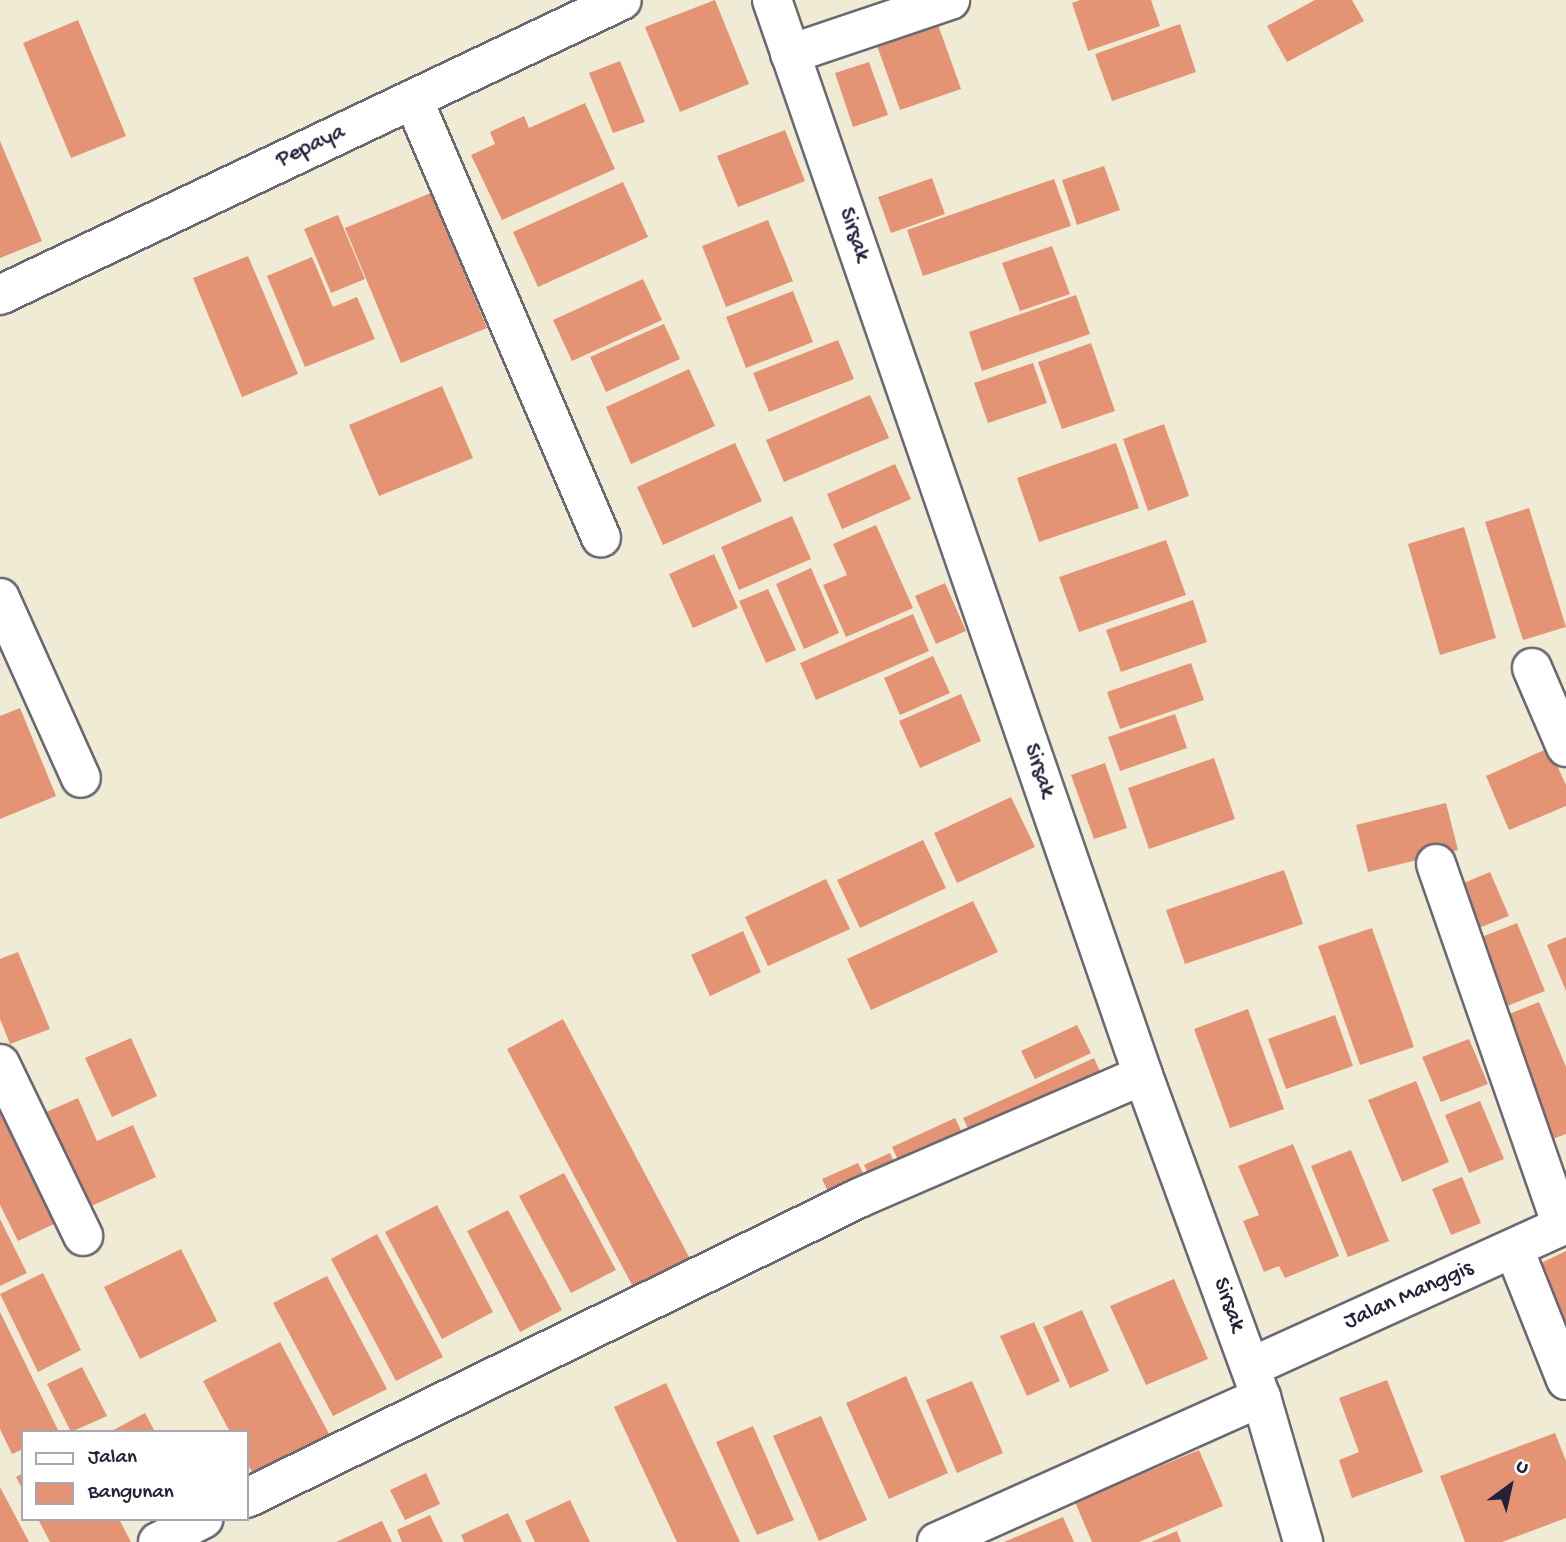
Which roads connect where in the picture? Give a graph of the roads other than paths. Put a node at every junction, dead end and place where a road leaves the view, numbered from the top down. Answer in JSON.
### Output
{"nodes":[{"id":1,"x":622,"y":0,"type":"edge"},
{"id":2,"x":772,"y":0,"type":"edge"},
{"id":3,"x":950,"y":0,"type":"edge"},
{"id":4,"x":790,"y":54,"type":"junction"},
{"id":5,"x":413,"y":99,"type":"junction"},
{"id":6,"x":0,"y":295,"type":"edge"},
{"id":7,"x":601,"y":537,"type":"dead end"},
{"id":8,"x":0,"y":598,"type":"edge"},
{"id":9,"x":1532,"y":668,"type":"dead end"},
{"id":10,"x":1566,"y":747,"type":"edge"},
{"id":11,"x":80,"y":778,"type":"dead end"},
{"id":12,"x":1436,"y":864,"type":"dead end"},
{"id":13,"x":0,"y":1064,"type":"edge"},
{"id":14,"x":1143,"y":1075,"type":"junction"},
{"id":15,"x":1564,"y":1225,"type":"edge"},
{"id":16,"x":83,"y":1236,"type":"dead end"},
{"id":17,"x":1514,"y":1250,"type":"junction"},
{"id":18,"x":1566,"y":1380,"type":"edge"},
{"id":19,"x":1256,"y":1382,"type":"junction"},
{"id":20,"x":248,"y":1498,"type":"edge"},
{"id":21,"x":199,"y":1521,"type":"edge"},
{"id":22,"x":158,"y":1542,"type":"edge"},
{"id":23,"x":937,"y":1542,"type":"edge"},
{"id":24,"x":1303,"y":1542,"type":"edge"}],
"edges":[{"from":1,"to":5,"type":"street","name":"Pepaya"},
{"from":2,"to":4,"type":"street","name":"Sirsak"},
{"from":3,"to":4,"type":"street"},
{"from":4,"to":14,"type":"street","name":"Sirsak"},
{"from":5,"to":6,"type":"street","name":"Pepaya"},
{"from":5,"to":7,"type":"street"},
{"from":8,"to":11,"type":"street"},
{"from":9,"to":10,"type":"street"},
{"from":12,"to":15,"type":"street"},
{"from":13,"to":16,"type":"street"},
{"from":14,"to":19,"type":"street","name":"Sirsak"},
{"from":14,"to":20,"type":"street"},
{"from":15,"to":17,"type":"street","name":"Jalan Manggis"},
{"from":17,"to":18,"type":"street"},
{"from":17,"to":19,"type":"street","name":"Jalan Manggis"},
{"from":19,"to":23,"type":"street","name":"Jalan Manggis"},
{"from":19,"to":24,"type":"street","name":"Sirsak"},
{"from":21,"to":22,"type":"street"}]}
